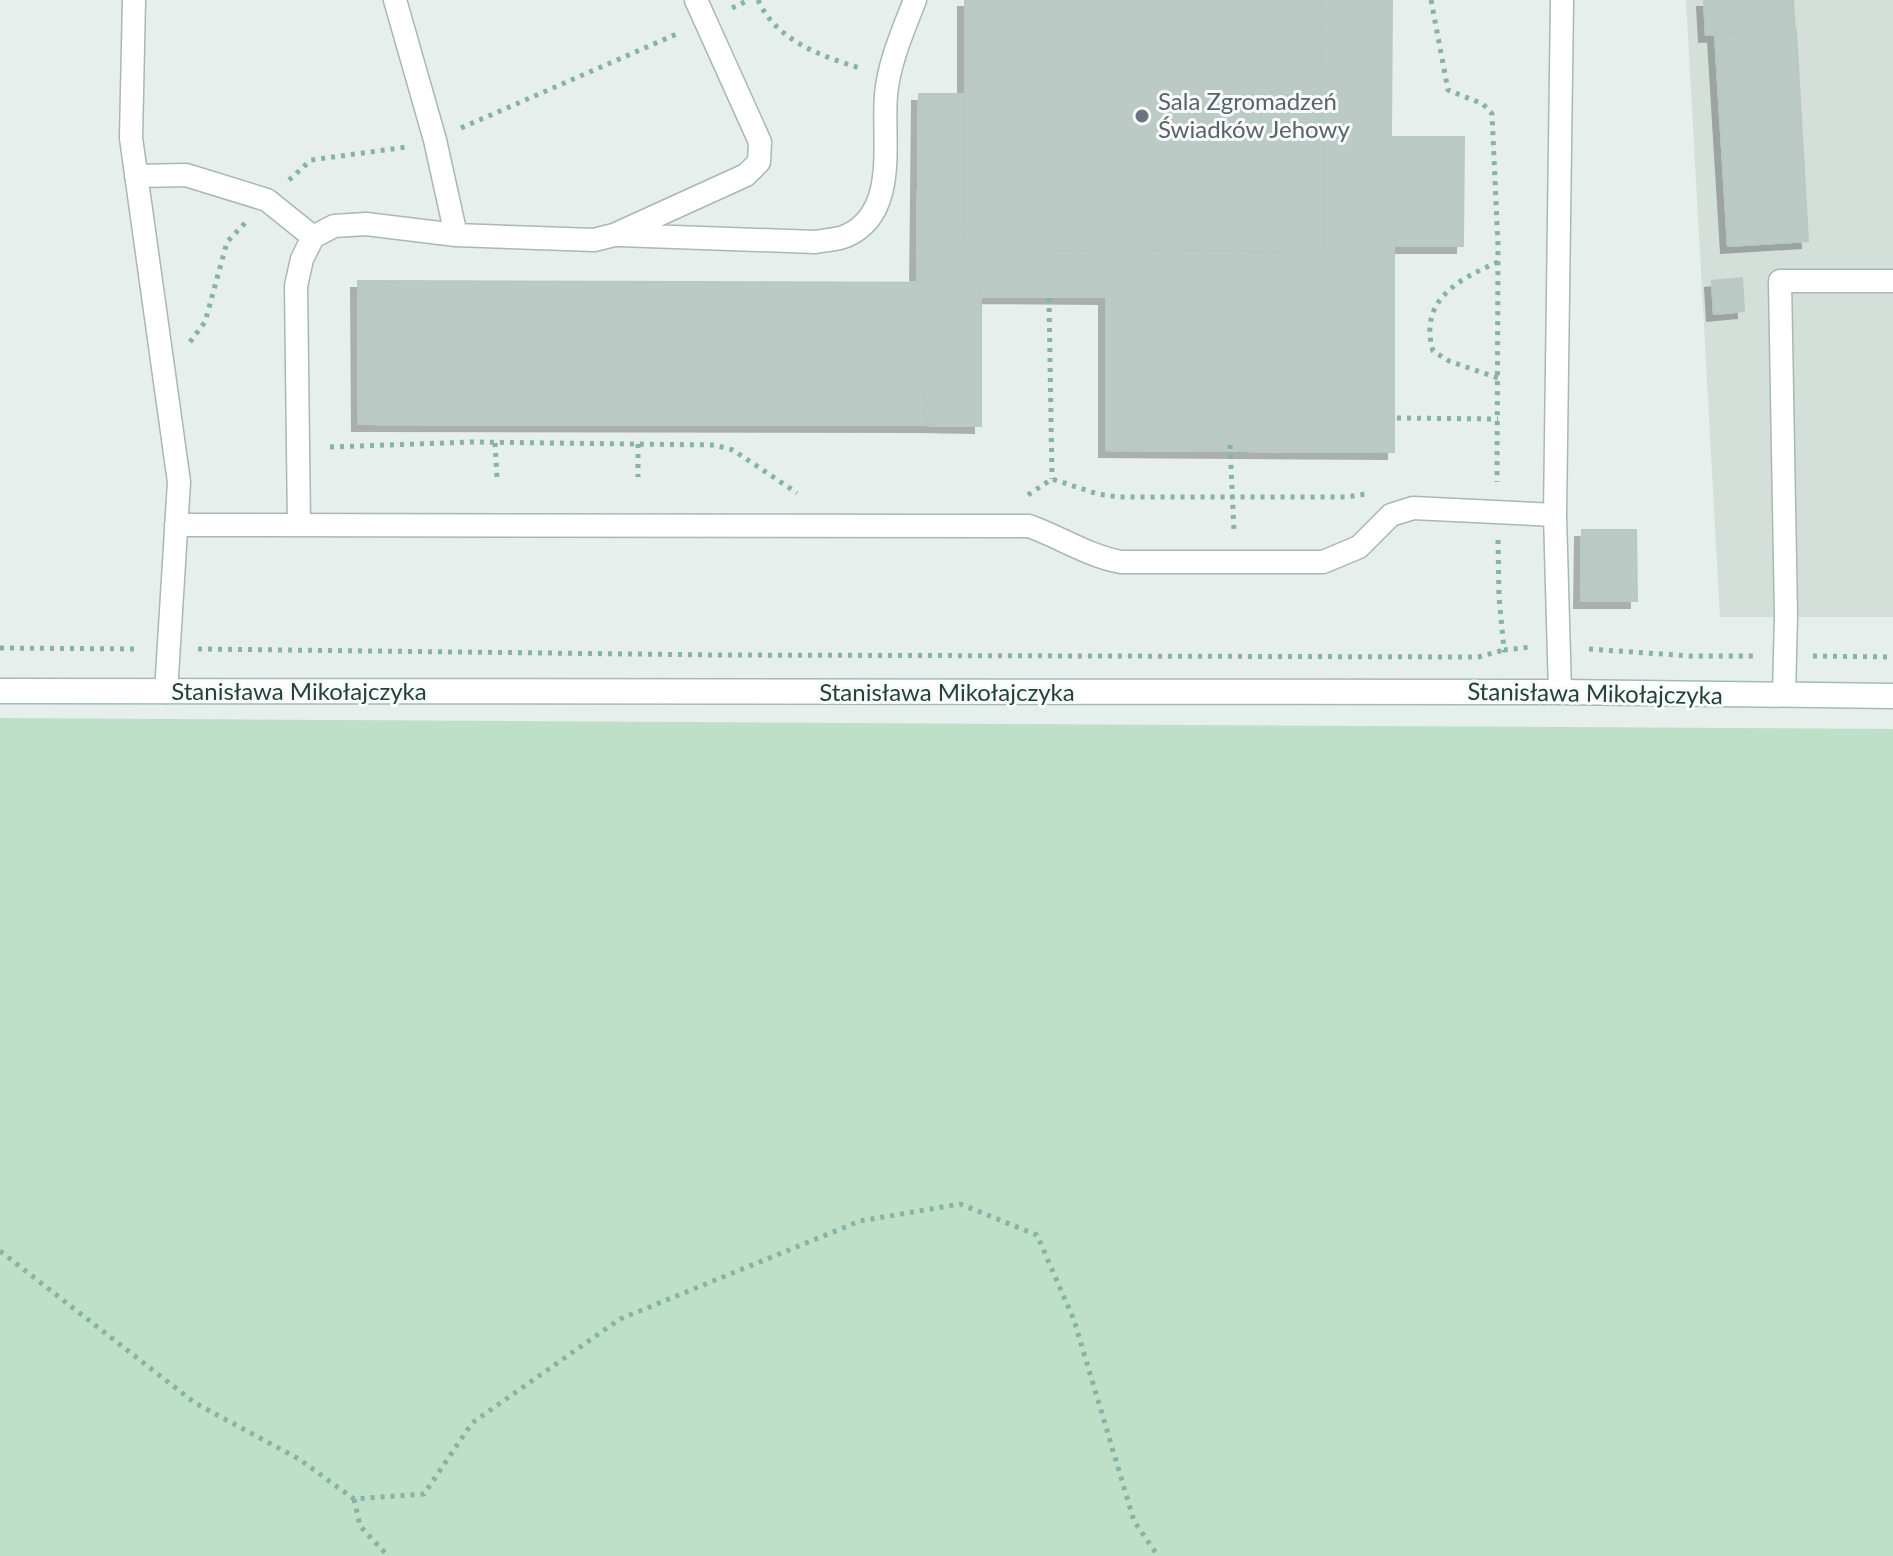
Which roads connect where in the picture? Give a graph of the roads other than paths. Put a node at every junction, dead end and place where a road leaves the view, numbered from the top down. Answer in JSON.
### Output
{"nodes":[{"id":1,"x":134,"y":0,"type":"edge"},
{"id":2,"x":395,"y":0,"type":"edge"},
{"id":3,"x":696,"y":0,"type":"edge"},
{"id":4,"x":915,"y":0,"type":"edge"},
{"id":5,"x":1562,"y":0,"type":"edge"},
{"id":6,"x":136,"y":176,"type":"junction"},
{"id":7,"x":456,"y":235,"type":"junction"},
{"id":8,"x":614,"y":235,"type":"junction"},
{"id":9,"x":313,"y":237,"type":"junction"},
{"id":10,"x":1893,"y":281,"type":"edge"},
{"id":11,"x":1555,"y":515,"type":"junction"},
{"id":12,"x":176,"y":525,"type":"junction"},
{"id":13,"x":299,"y":525,"type":"junction"},
{"id":14,"x":0,"y":691,"type":"edge"},
{"id":15,"x":166,"y":692,"type":"junction"},
{"id":16,"x":1560,"y":692,"type":"junction"},
{"id":17,"x":1784,"y":694,"type":"junction"},
{"id":18,"x":1893,"y":696,"type":"edge"}],
"edges":[{"from":1,"to":6,"type":"lane"},
{"from":2,"to":7,"type":"lane"},
{"from":3,"to":8,"type":"lane"},
{"from":4,"to":8,"type":"lane"},
{"from":5,"to":11,"type":"lane"},
{"from":6,"to":9,"type":"lane"},
{"from":6,"to":12,"type":"lane"},
{"from":7,"to":8,"type":"lane"},
{"from":7,"to":9,"type":"lane"},
{"from":9,"to":13,"type":"lane"},
{"from":10,"to":17,"type":"lane"},
{"from":11,"to":13,"type":"lane"},
{"from":11,"to":16,"type":"lane"},
{"from":12,"to":13,"type":"lane"},
{"from":12,"to":15,"type":"lane"},
{"from":14,"to":15,"type":"street","name":"Stanisława Mikołajczyka"},
{"from":15,"to":16,"type":"street","name":"Stanisława Mikołajczyka"},
{"from":16,"to":17,"type":"street","name":"Stanisława Mikołajczyka"},
{"from":17,"to":18,"type":"street","name":"Stanisława Mikołajczyka"}]}
